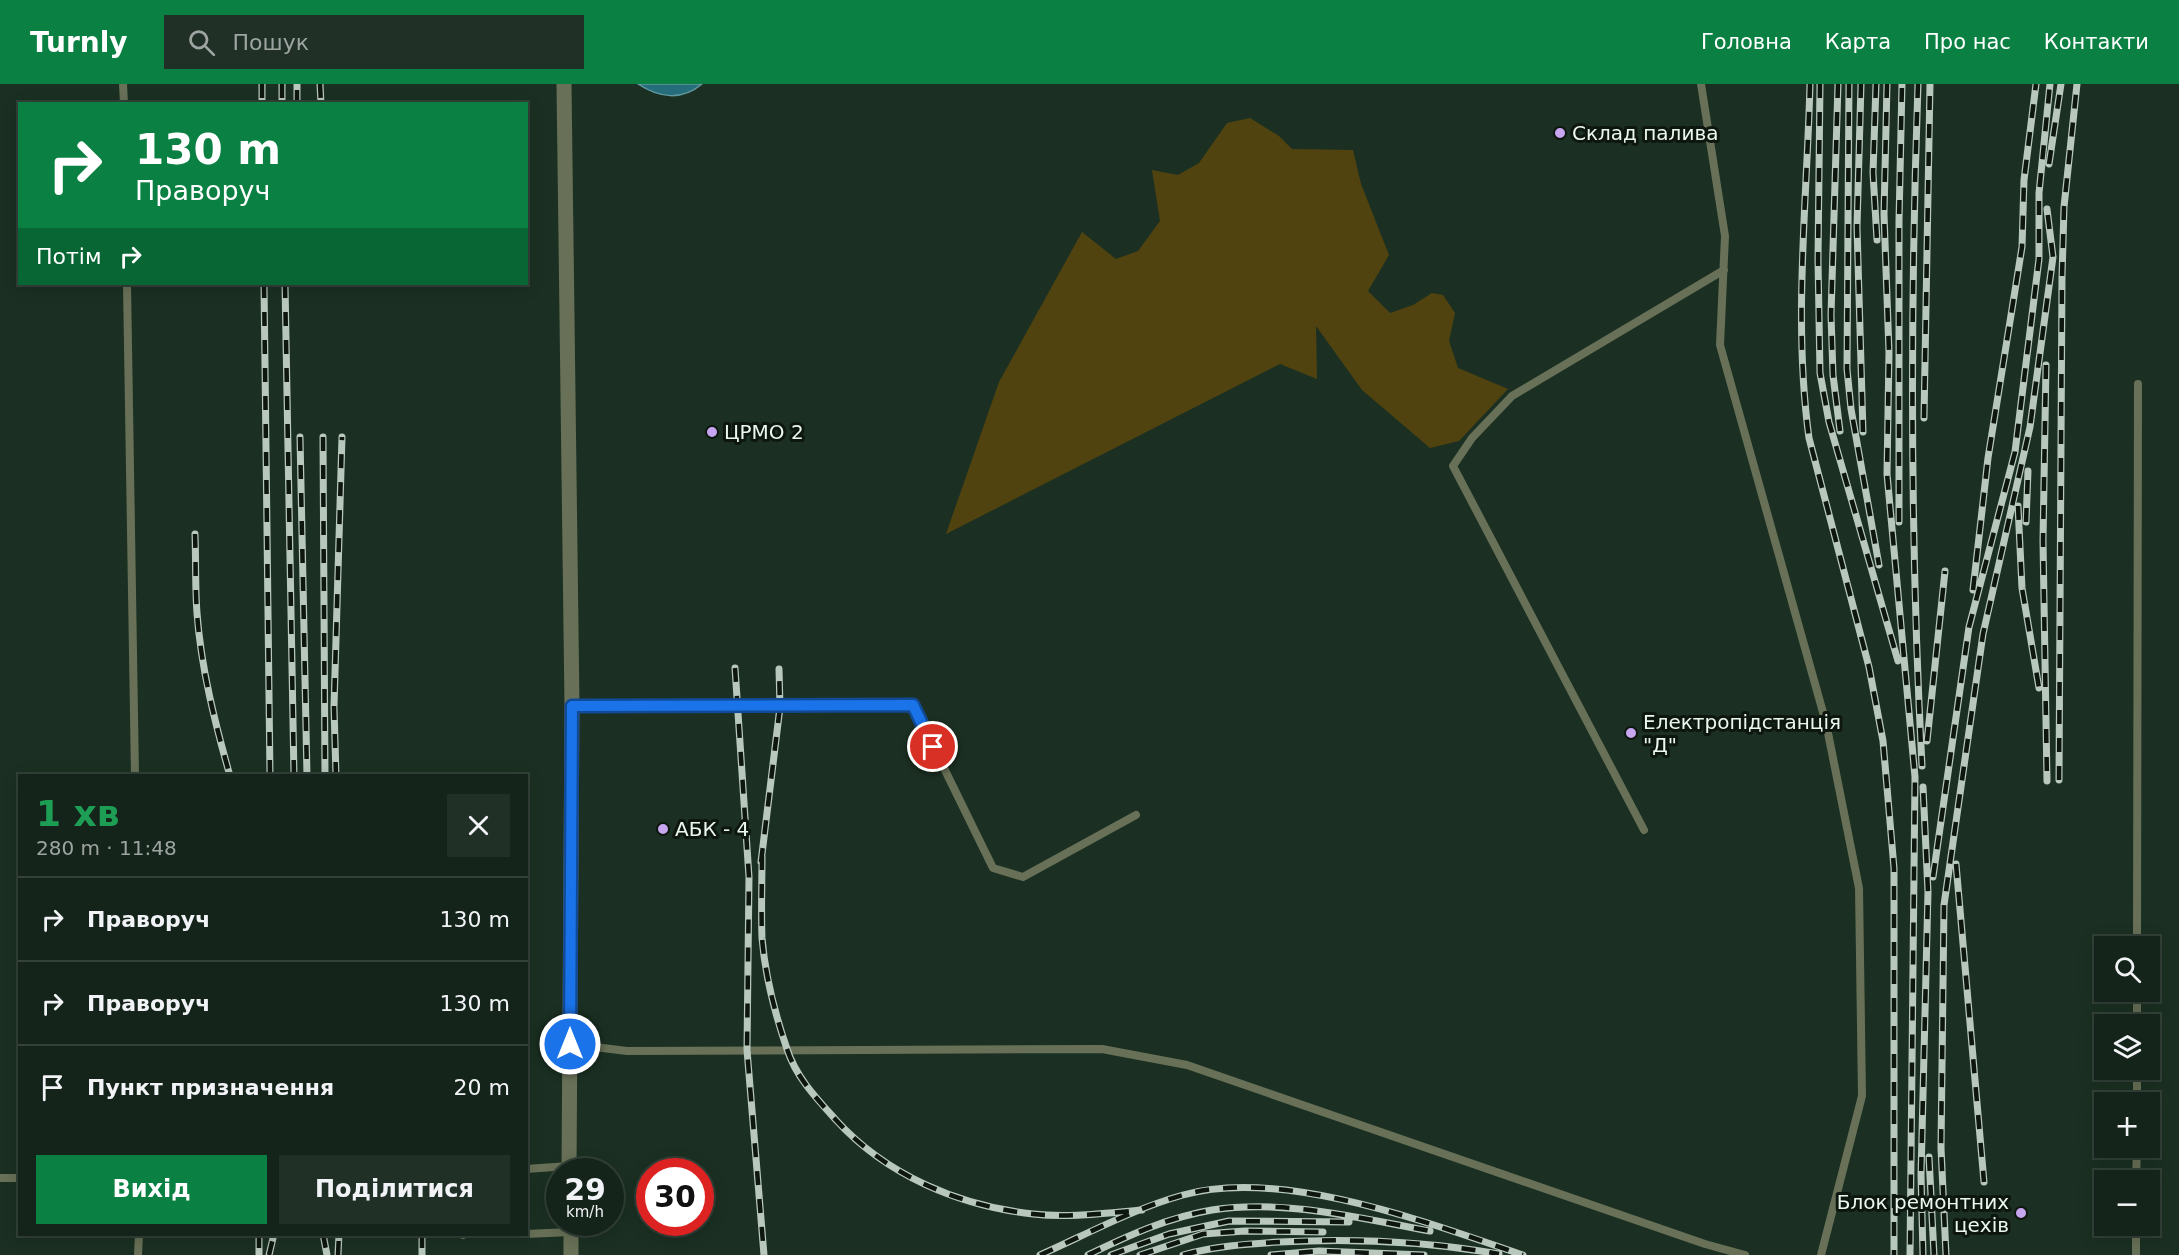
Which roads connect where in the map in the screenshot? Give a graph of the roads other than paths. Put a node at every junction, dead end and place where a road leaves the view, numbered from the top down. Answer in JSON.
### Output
{"nodes":[{"id":1,"x":123,"y":84,"type":"edge"},
{"id":2,"x":564,"y":84,"type":"edge"},
{"id":3,"x":1701,"y":84,"type":"edge"},
{"id":4,"x":124,"y":102,"type":"edge"},
{"id":5,"x":1724,"y":270,"type":"junction"},
{"id":6,"x":127,"y":285,"type":"edge"},
{"id":7,"x":2138,"y":384,"type":"dead end"},
{"id":8,"x":572,"y":706,"type":"junction"},
{"id":9,"x":135,"y":774,"type":"edge"},
{"id":10,"x":1136,"y":815,"type":"dead end"},
{"id":11,"x":1644,"y":830,"type":"dead end"},
{"id":12,"x":2137,"y":936,"type":"edge"},
{"id":13,"x":570,"y":1044,"type":"junction"},
{"id":14,"x":569,"y":1158,"type":"edge"},
{"id":15,"x":528,"y":1169,"type":"edge"},
{"id":16,"x":546,"y":1169,"type":"edge"},
{"id":17,"x":0,"y":1178,"type":"edge"},
{"id":18,"x":18,"y":1178,"type":"edge"},
{"id":19,"x":546,"y":1231,"type":"edge"},
{"id":20,"x":528,"y":1234,"type":"edge"},
{"id":21,"x":139,"y":1236,"type":"edge"},
{"id":22,"x":571,"y":1236,"type":"edge"},
{"id":23,"x":2136,"y":1236,"type":"edge"},
{"id":24,"x":138,"y":1255,"type":"edge"},
{"id":25,"x":571,"y":1255,"type":"edge"},
{"id":26,"x":1745,"y":1255,"type":"edge"},
{"id":27,"x":1821,"y":1255,"type":"edge"},
{"id":28,"x":2136,"y":1255,"type":"edge"}],
"edges":[{"from":1,"to":4,"type":"lane"},
{"from":2,"to":8,"type":"street"},
{"from":3,"to":5,"type":"lane"},
{"from":5,"to":11,"type":"lane"},
{"from":5,"to":27,"type":"lane"},
{"from":6,"to":9,"type":"lane"},
{"from":7,"to":12,"type":"lane"},
{"from":8,"to":10,"type":"lane"},
{"from":8,"to":13,"type":"street"},
{"from":13,"to":14,"type":"street"},
{"from":13,"to":26,"type":"lane"},
{"from":15,"to":16,"type":"lane"},
{"from":17,"to":18,"type":"lane"},
{"from":19,"to":20,"type":"lane"},
{"from":21,"to":24,"type":"lane"},
{"from":22,"to":25,"type":"street"},
{"from":23,"to":28,"type":"lane"}]}
